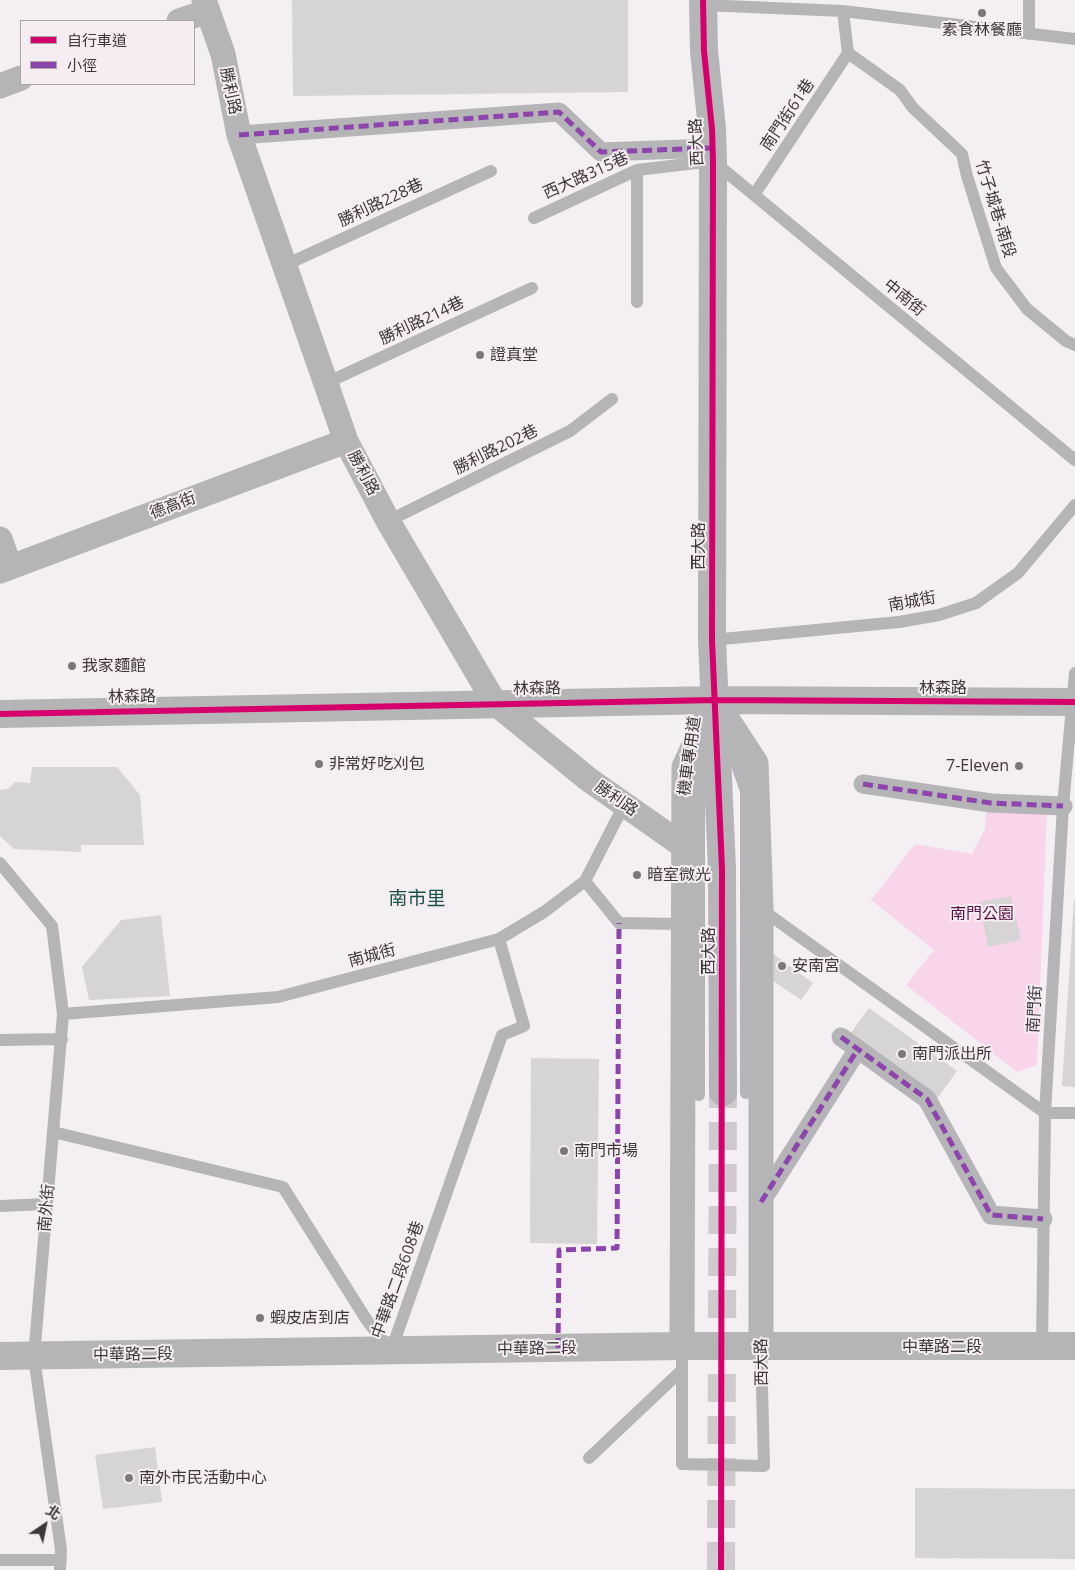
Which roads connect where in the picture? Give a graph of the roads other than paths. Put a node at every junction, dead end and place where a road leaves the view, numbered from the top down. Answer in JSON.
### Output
{"nodes":[{"id":1,"x":1028,"y":0,"type":"edge"},
{"id":2,"x":703,"y":3,"type":"edge"},
{"id":3,"x":206,"y":5,"type":"edge"},
{"id":4,"x":843,"y":11,"type":"junction"},
{"id":5,"x":181,"y":20,"type":"edge"},
{"id":6,"x":1029,"y":34,"type":"junction"},
{"id":7,"x":1075,"y":39,"type":"edge"},
{"id":8,"x":848,"y":53,"type":"junction"},
{"id":9,"x":20,"y":78,"type":"edge"},
{"id":10,"x":0,"y":86,"type":"edge"},
{"id":11,"x":239,"y":135,"type":"junction"},
{"id":12,"x":712,"y":155,"type":"junction"},
{"id":13,"x":638,"y":170,"type":"junction"},
{"id":14,"x":491,"y":171,"type":"dead end"},
{"id":15,"x":754,"y":195,"type":"junction"},
{"id":16,"x":534,"y":218,"type":"dead end"},
{"id":17,"x":285,"y":265,"type":"junction"},
{"id":18,"x":532,"y":288,"type":"dead end"},
{"id":19,"x":637,"y":302,"type":"dead end"},
{"id":20,"x":1075,"y":345,"type":"edge"},
{"id":21,"x":326,"y":383,"type":"junction"},
{"id":22,"x":612,"y":399,"type":"dead end"},
{"id":23,"x":346,"y":441,"type":"junction"},
{"id":24,"x":1075,"y":460,"type":"edge"},
{"id":25,"x":1075,"y":505,"type":"edge"},
{"id":26,"x":388,"y":521,"type":"junction"},
{"id":27,"x":0,"y":539,"type":"edge"},
{"id":28,"x":5,"y":569,"type":"edge"},
{"id":29,"x":712,"y":640,"type":"junction"},
{"id":30,"x":1075,"y":673,"type":"edge"},
{"id":31,"x":715,"y":700,"type":"junction"},
{"id":32,"x":1073,"y":702,"type":"edge"},
{"id":33,"x":495,"y":703,"type":"junction"},
{"id":34,"x":0,"y":714,"type":"edge"},
{"id":35,"x":863,"y":784,"type":"dead end"},
{"id":36,"x":624,"y":805,"type":"junction"},
{"id":37,"x":1063,"y":806,"type":"junction"},
{"id":38,"x":682,"y":845,"type":"junction"},
{"id":39,"x":0,"y":862,"type":"edge"},
{"id":40,"x":585,"y":881,"type":"junction"},
{"id":41,"x":761,"y":909,"type":"junction"},
{"id":42,"x":682,"y":924,"type":"junction"},
{"id":43,"x":499,"y":939,"type":"junction"},
{"id":44,"x":63,"y":1014,"type":"junction"},
{"id":45,"x":841,"y":1037,"type":"dead end"},
{"id":46,"x":62,"y":1039,"type":"junction"},
{"id":47,"x":0,"y":1040,"type":"edge"},
{"id":48,"x":858,"y":1049,"type":"junction"},
{"id":49,"x":722,"y":1094,"type":"tunnel mouth"},
{"id":50,"x":1045,"y":1113,"type":"junction"},
{"id":51,"x":1075,"y":1113,"type":"edge"},
{"id":52,"x":54,"y":1132,"type":"junction"},
{"id":53,"x":761,"y":1202,"type":"junction"},
{"id":54,"x":47,"y":1204,"type":"junction"},
{"id":55,"x":0,"y":1206,"type":"edge"},
{"id":56,"x":1043,"y":1219,"type":"junction"},
{"id":57,"x":1075,"y":1346,"type":"edge"},
{"id":58,"x":762,"y":1347,"type":"junction"},
{"id":59,"x":1042,"y":1347,"type":"junction"},
{"id":60,"x":0,"y":1356,"type":"edge"},
{"id":61,"x":34,"y":1357,"type":"junction"},
{"id":62,"x":682,"y":1358,"type":"junction"},
{"id":63,"x":589,"y":1458,"type":"dead end"},
{"id":64,"x":0,"y":1560,"type":"edge"},
{"id":65,"x":61,"y":1565,"type":"edge"}],
"edges":[{"from":1,"to":6,"type":"lane"},
{"from":2,"to":4,"type":"lane"},
{"from":2,"to":12,"type":"street","name":"西大路"},
{"from":3,"to":5,"type":"street"},
{"from":3,"to":11,"type":"street","name":"勝利路"},
{"from":4,"to":6,"type":"lane"},
{"from":4,"to":8,"type":"lane"},
{"from":6,"to":7,"type":"lane"},
{"from":8,"to":15,"type":"lane","name":"南門街61巷"},
{"from":8,"to":20,"type":"lane","name":"竹子城巷-南段"},
{"from":9,"to":10,"type":"street"},
{"from":11,"to":12,"type":"street"},
{"from":11,"to":17,"type":"street","name":"勝利路"},
{"from":12,"to":13,"type":"lane","name":"西大路315巷"},
{"from":12,"to":15,"type":"lane","name":"中南街"},
{"from":12,"to":29,"type":"street","name":"西大路"},
{"from":13,"to":16,"type":"lane","name":"西大路315巷"},
{"from":13,"to":19,"type":"lane"},
{"from":14,"to":17,"type":"lane","name":"勝利路228巷"},
{"from":15,"to":24,"type":"lane","name":"中南街"},
{"from":17,"to":21,"type":"street","name":"勝利路"},
{"from":18,"to":21,"type":"lane","name":"勝利路214巷"},
{"from":21,"to":23,"type":"street","name":"勝利路"},
{"from":22,"to":26,"type":"lane","name":"勝利路202巷"},
{"from":23,"to":26,"type":"street","name":"勝利路"},
{"from":23,"to":28,"type":"street","name":"德高街"},
{"from":25,"to":29,"type":"lane","name":"南城街"},
{"from":26,"to":33,"type":"street","name":"勝利路"},
{"from":27,"to":28,"type":"street"},
{"from":29,"to":31,"type":"street","name":"西大路"},
{"from":30,"to":32,"type":"lane","name":"南門街"},
{"from":31,"to":32,"type":"street","name":"林森路"},
{"from":31,"to":33,"type":"street","name":"林森路"},
{"from":31,"to":38,"type":"street","name":"西大路"},
{"from":31,"to":41,"type":"street","name":"西大路"},
{"from":31,"to":49,"type":"street","name":"西大路"},
{"from":32,"to":37,"type":"lane","name":"南門街"},
{"from":33,"to":34,"type":"street","name":"林森路"},
{"from":33,"to":36,"type":"street","name":"勝利路"},
{"from":35,"to":37,"type":"street"},
{"from":36,"to":38,"type":"street","name":"勝利路"},
{"from":36,"to":40,"type":"lane","name":"南城街"},
{"from":37,"to":50,"type":"lane","name":"南門街"},
{"from":38,"to":42,"type":"street","name":"西大路"},
{"from":39,"to":44,"type":"lane","name":"南外街"},
{"from":40,"to":42,"type":"lane"},
{"from":40,"to":43,"type":"lane","name":"南城街"},
{"from":41,"to":50,"type":"lane"},
{"from":41,"to":53,"type":"street","name":"西大路"},
{"from":42,"to":62,"type":"street","name":"西大路"},
{"from":43,"to":44,"type":"lane","name":"南城街"},
{"from":43,"to":52,"type":"lane","name":"中華路二段608巷"},
{"from":44,"to":46,"type":"lane","name":"南外街"},
{"from":45,"to":48,"type":"street"},
{"from":46,"to":47,"type":"lane"},
{"from":46,"to":52,"type":"lane","name":"南外街"},
{"from":48,"to":53,"type":"street"},
{"from":48,"to":56,"type":"street"},
{"from":50,"to":51,"type":"lane"},
{"from":50,"to":56,"type":"lane","name":"南門街"},
{"from":52,"to":54,"type":"lane","name":"南外街"},
{"from":53,"to":58,"type":"street","name":"西大路"},
{"from":54,"to":55,"type":"lane"},
{"from":54,"to":61,"type":"lane","name":"南外街"},
{"from":56,"to":59,"type":"lane","name":"南門街"},
{"from":57,"to":59,"type":"street","name":"中華路二段"},
{"from":58,"to":59,"type":"street","name":"中華路二段"},
{"from":58,"to":62,"type":"street","name":"中華路二段"},
{"from":58,"to":62,"type":"lane","name":"西大路"},
{"from":60,"to":61,"type":"street","name":"中華路二段"},
{"from":61,"to":62,"type":"street","name":"中華路二段"},
{"from":61,"to":65,"type":"lane","name":"南外街"},
{"from":62,"to":63,"type":"lane"},
{"from":64,"to":65,"type":"lane"}]}
